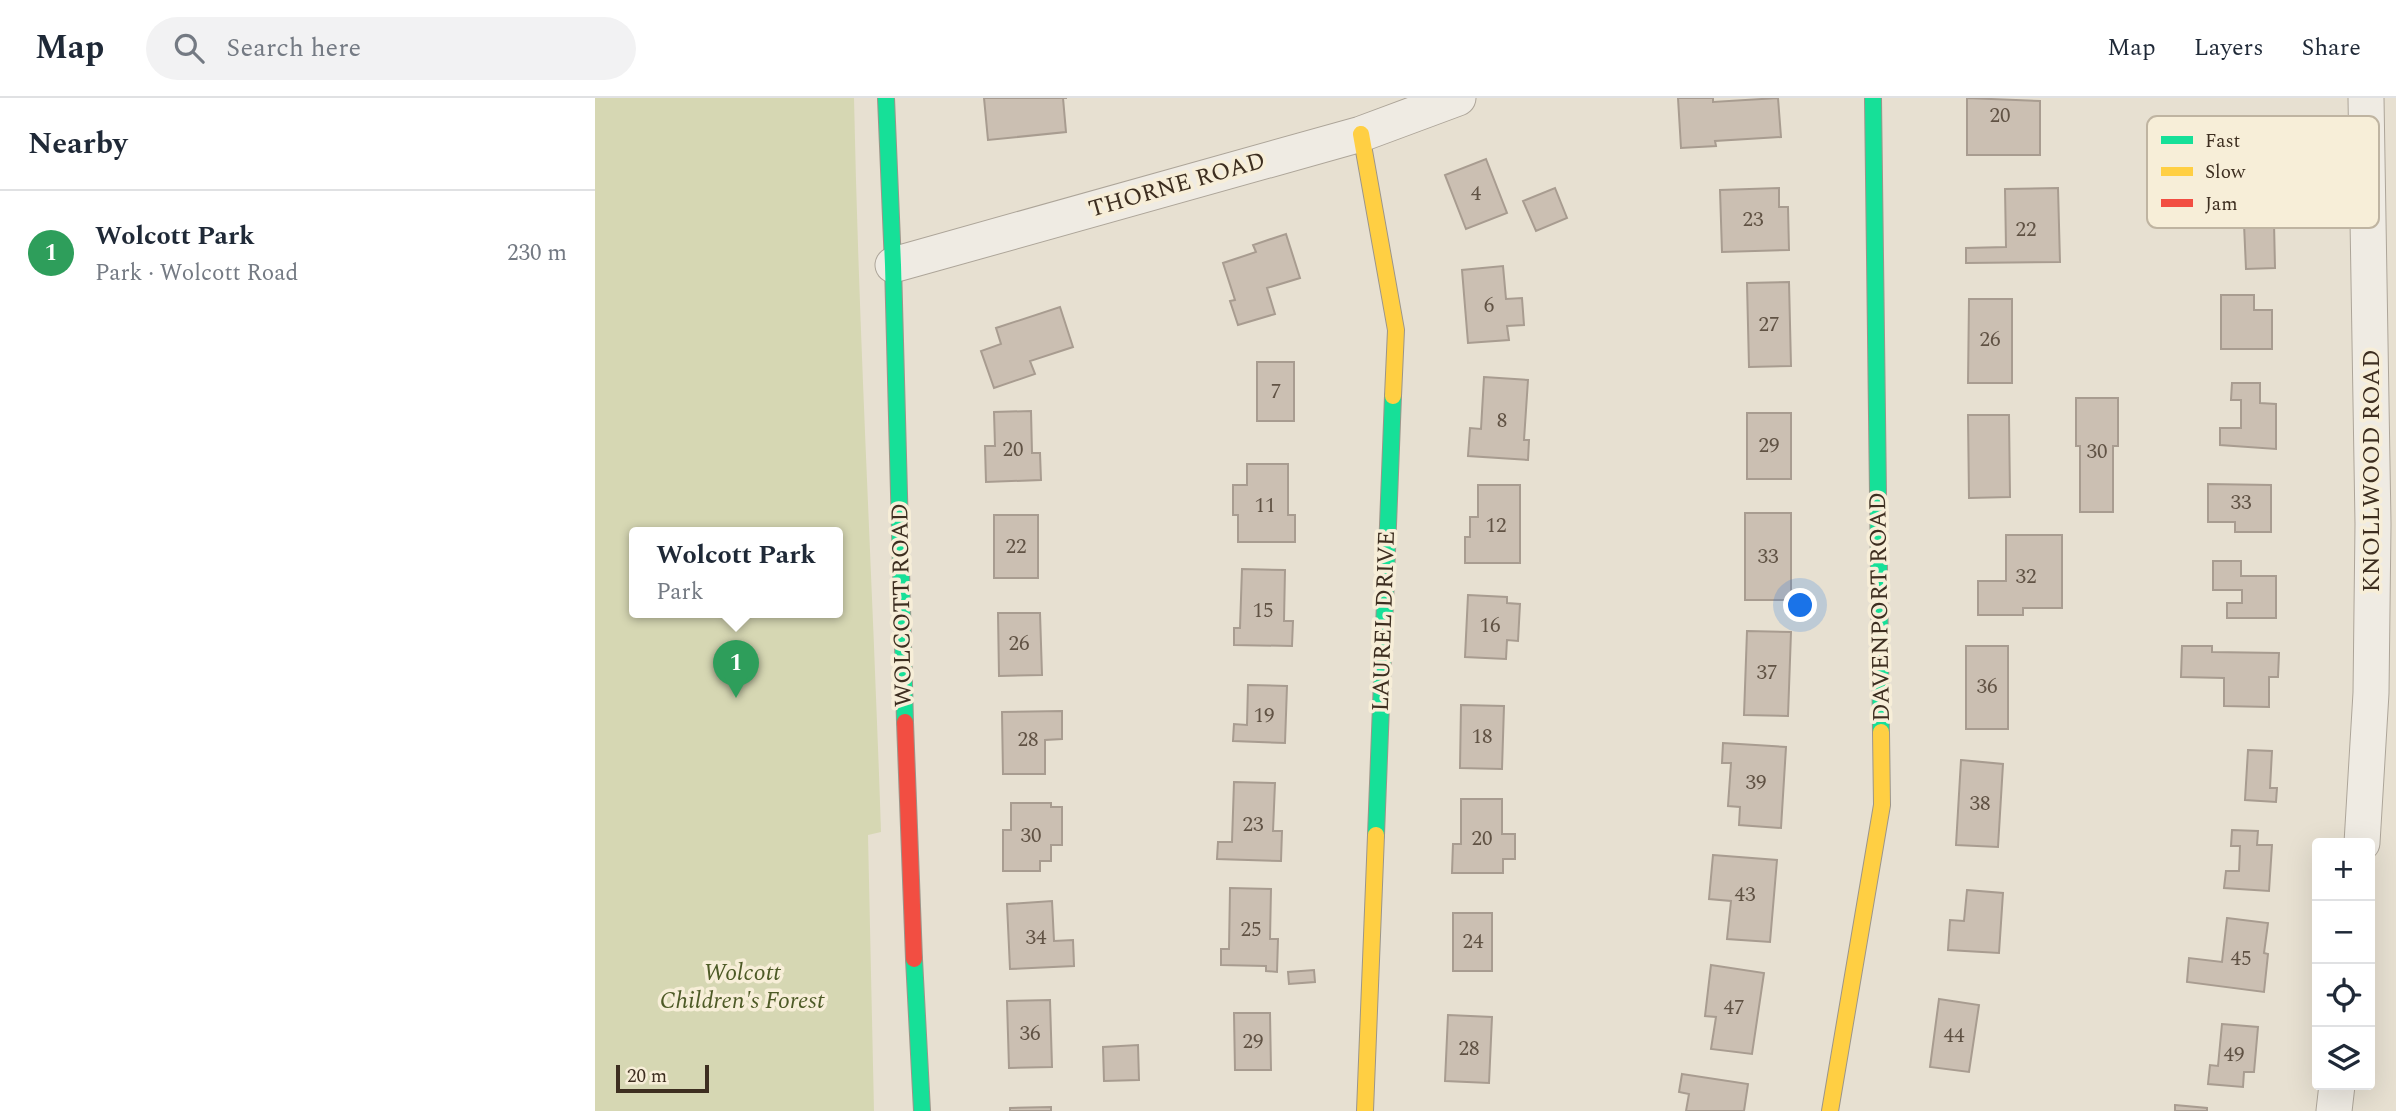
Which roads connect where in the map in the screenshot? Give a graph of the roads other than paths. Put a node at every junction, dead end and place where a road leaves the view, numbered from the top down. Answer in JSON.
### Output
{"nodes":[{"id":1,"x":886,"y":98,"type":"edge"},
{"id":2,"x":1458,"y":98,"type":"edge"},
{"id":3,"x":1873,"y":98,"type":"edge"},
{"id":4,"x":2367,"y":98,"type":"edge"},
{"id":5,"x":2367,"y":116,"type":"edge"},
{"id":6,"x":1361,"y":134,"type":"junction"},
{"id":7,"x":2369,"y":228,"type":"edge"},
{"id":8,"x":893,"y":265,"type":"junction"},
{"id":9,"x":2362,"y":838,"type":"edge"},
{"id":10,"x":2336,"y":1090,"type":"edge"},
{"id":11,"x":922,"y":1111,"type":"edge"},
{"id":12,"x":1364,"y":1111,"type":"edge"},
{"id":13,"x":1830,"y":1111,"type":"edge"},
{"id":14,"x":2334,"y":1111,"type":"edge"}],
"edges":[{"from":1,"to":8,"type":"street","name":"WOLCOTT ROAD"},
{"from":2,"to":6,"type":"street","name":"THORNE ROAD"},
{"from":3,"to":13,"type":"street","name":"DAVENPORT ROAD"},
{"from":4,"to":5,"type":"street","name":"KNOLLWOOD ROAD"},
{"from":6,"to":8,"type":"street","name":"THORNE ROAD"},
{"from":6,"to":12,"type":"street","name":"LAUREL DRIVE"},
{"from":7,"to":9,"type":"street","name":"KNOLLWOOD ROAD"},
{"from":8,"to":11,"type":"street","name":"WOLCOTT ROAD"},
{"from":10,"to":14,"type":"street"}]}
